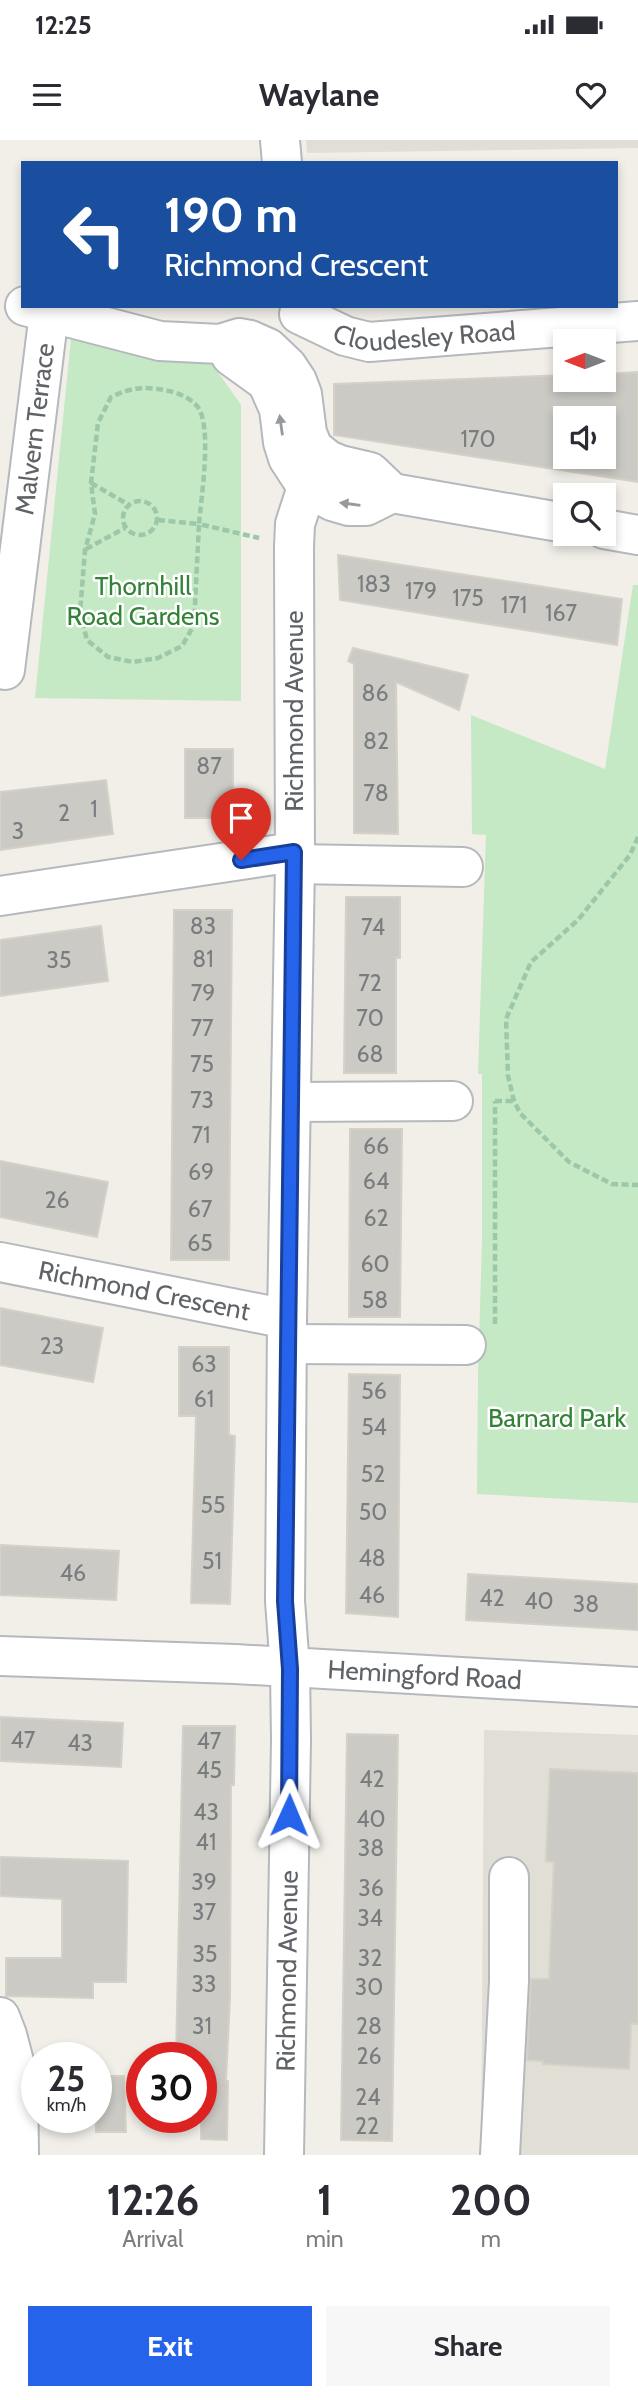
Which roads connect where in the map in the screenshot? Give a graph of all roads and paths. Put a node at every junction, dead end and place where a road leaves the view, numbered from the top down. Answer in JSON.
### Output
{"nodes":[{"id":1,"x":281,"y":140,"type":"edge"},
{"id":2,"x":282,"y":161,"type":"edge"},
{"id":3,"x":0,"y":300,"type":"edge"},
{"id":4,"x":21,"y":305,"type":"edge"},
{"id":5,"x":32,"y":308,"type":"edge"},
{"id":6,"x":299,"y":310,"type":"edge"},
{"id":7,"x":638,"y":321,"type":"edge"},
{"id":8,"x":220,"y":344,"type":"junction"},
{"id":9,"x":268,"y":348,"type":"junction"},
{"id":10,"x":91,"y":483,"type":"junction"},
{"id":11,"x":307,"y":487,"type":"junction"},
{"id":12,"x":392,"y":492,"type":"junction"},
{"id":13,"x":130,"y":505,"type":"junction"},
{"id":14,"x":158,"y":520,"type":"junction"},
{"id":15,"x":553,"y":521,"type":"edge"},
{"id":16,"x":199,"y":524,"type":"junction"},
{"id":17,"x":125,"y":528,"type":"junction"},
{"id":18,"x":616,"y":531,"type":"edge"},
{"id":19,"x":638,"y":535,"type":"edge"},
{"id":20,"x":294,"y":547,"type":"junction"},
{"id":21,"x":85,"y":550,"type":"junction"},
{"id":22,"x":5,"y":670,"type":"dead end"},
{"id":23,"x":638,"y":837,"type":"edge"},
{"id":24,"x":294,"y":858,"type":"junction"},
{"id":25,"x":463,"y":867,"type":"dead end"},
{"id":26,"x":0,"y":896,"type":"edge"},
{"id":27,"x":453,"y":1101,"type":"dead end"},
{"id":28,"x":495,"y":1101,"type":"dead end"},
{"id":29,"x":291,"y":1102,"type":"junction"},
{"id":30,"x":638,"y":1185,"type":"edge"},
{"id":31,"x":0,"y":1262,"type":"edge"},
{"id":32,"x":287,"y":1332,"type":"junction"},
{"id":33,"x":466,"y":1345,"type":"joint"},
{"id":34,"x":0,"y":1656,"type":"edge"},
{"id":35,"x":290,"y":1669,"type":"junction"},
{"id":36,"x":638,"y":1687,"type":"edge"},
{"id":37,"x":509,"y":1877,"type":"dead end"},
{"id":38,"x":0,"y":2017,"type":"edge"},
{"id":39,"x":19,"y":2155,"type":"edge"},
{"id":40,"x":285,"y":2155,"type":"edge"},
{"id":41,"x":500,"y":2155,"type":"edge"}],
"edges":[{"from":1,"to":2,"type":"street"},
{"from":3,"to":4,"type":"street"},
{"from":5,"to":8,"type":"street"},
{"from":5,"to":22,"type":"street","name":"Malvern Terrace"},
{"from":6,"to":7,"type":"street","name":"Cloudesley Road"},
{"from":6,"to":9,"type":"street"},
{"from":8,"to":9,"type":"street"},
{"from":11,"to":8,"type":"street","one_way":true},
{"from":9,"to":12,"type":"street"},
{"from":10,"to":13,"type":"path"},
{"from":10,"to":16,"type":"path"},
{"from":10,"to":21,"type":"path"},
{"from":12,"to":11,"type":"street","one_way":true},
{"from":11,"to":20,"type":"street","name":"Richmond Avenue"},
{"from":12,"to":15,"type":"street"},
{"from":13,"to":14,"type":"path"},
{"from":13,"to":17,"type":"path"},
{"from":14,"to":16,"type":"path"},
{"from":14,"to":17,"type":"path"},
{"from":16,"to":20,"type":"path"},
{"from":16,"to":21,"type":"path"},
{"from":17,"to":21,"type":"path"},
{"from":18,"to":19,"type":"street"},
{"from":20,"to":24,"type":"street","name":"Richmond Avenue"},
{"from":23,"to":30,"type":"path"},
{"from":24,"to":25,"type":"street"},
{"from":24,"to":26,"type":"street"},
{"from":24,"to":29,"type":"street","name":"Richmond Avenue"},
{"from":27,"to":29,"type":"street"},
{"from":28,"to":33,"type":"path"},
{"from":29,"to":32,"type":"street","name":"Richmond Avenue"},
{"from":31,"to":32,"type":"street","name":"Richmond Crescent"},
{"from":32,"to":33,"type":"street","name":"Richmond Crescent"},
{"from":32,"to":35,"type":"street","name":"Richmond Avenue"},
{"from":34,"to":35,"type":"street","name":"Hemingford Road"},
{"from":35,"to":36,"type":"street","name":"Hemingford Road"},
{"from":35,"to":40,"type":"street","name":"Richmond Avenue"},
{"from":37,"to":41,"type":"street"},
{"from":38,"to":39,"type":"street"}]}
